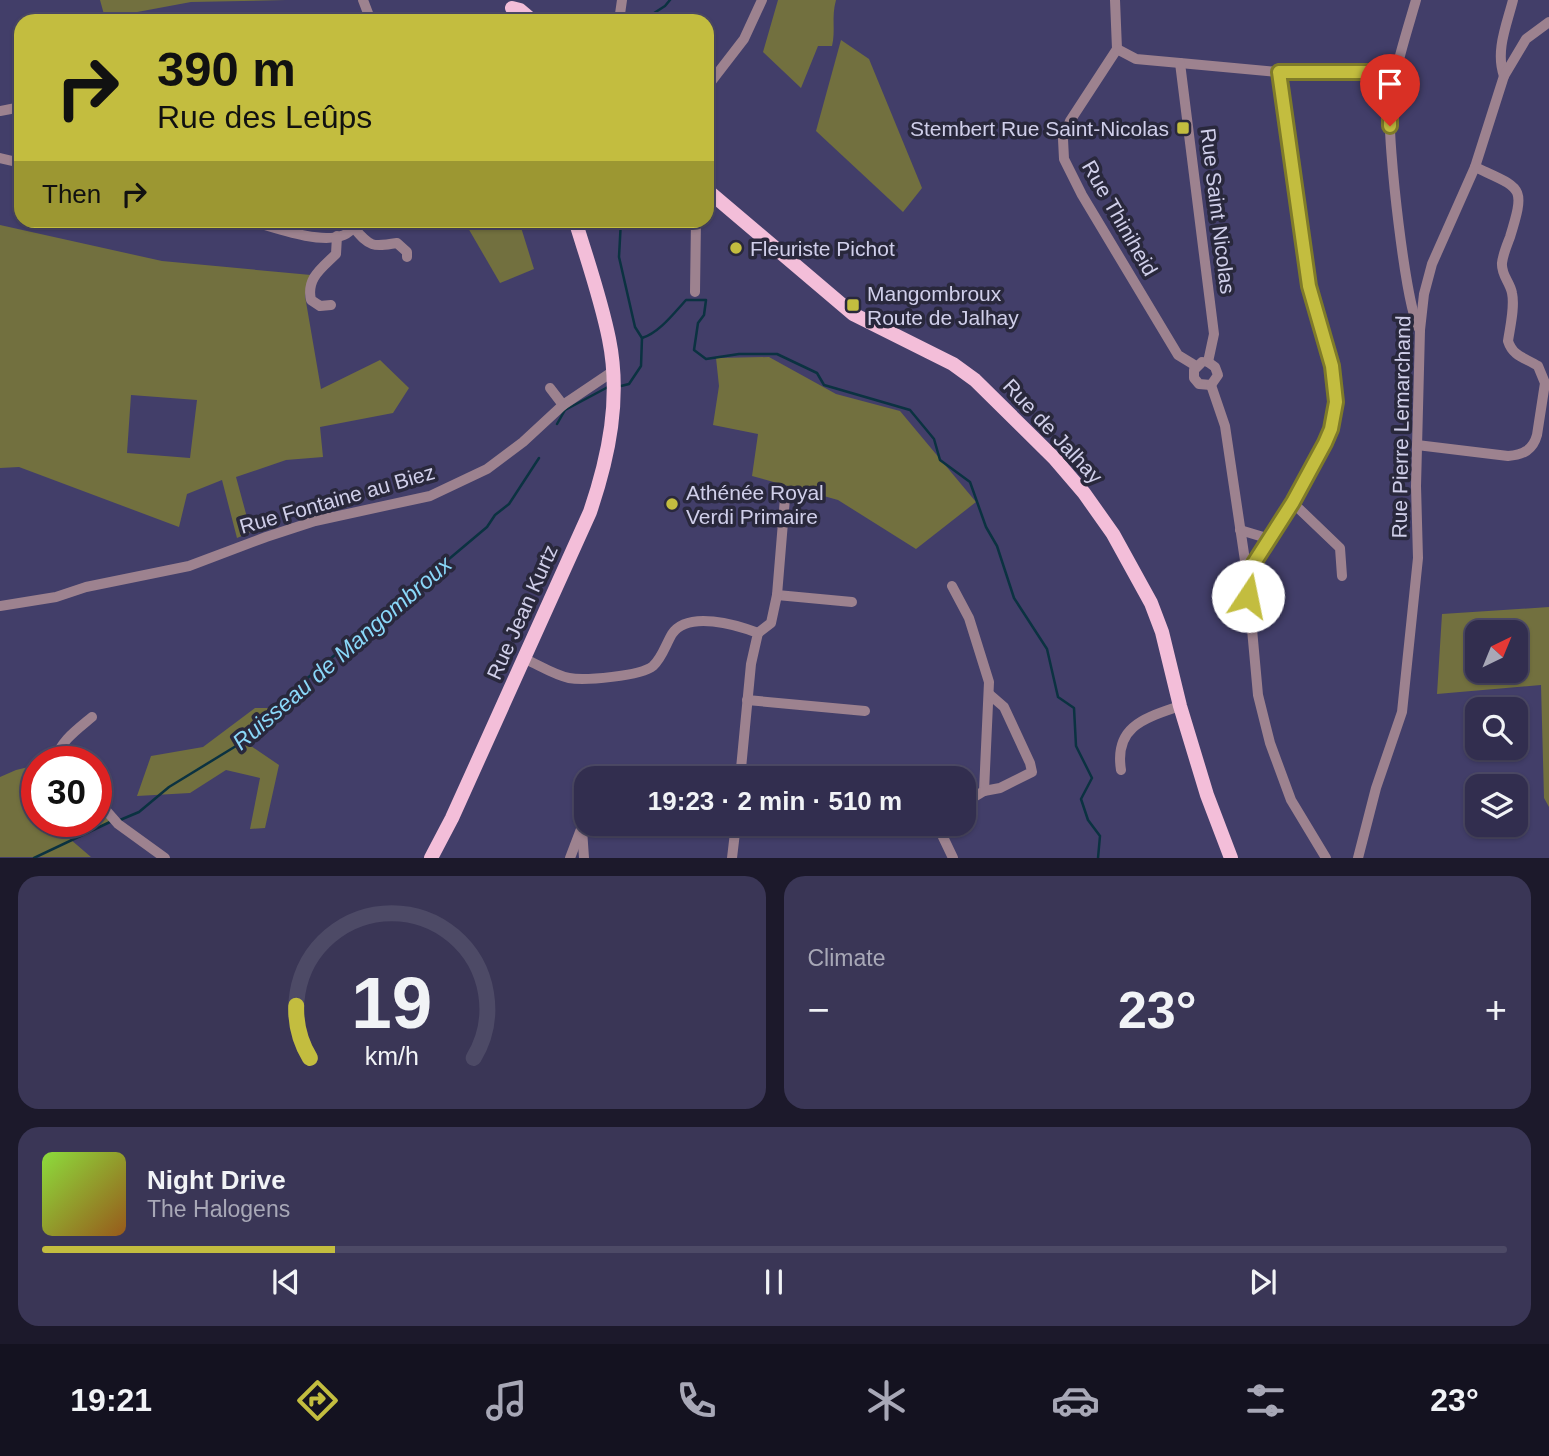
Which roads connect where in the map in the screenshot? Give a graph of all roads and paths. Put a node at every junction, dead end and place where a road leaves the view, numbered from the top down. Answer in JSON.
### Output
{"nodes":[{"id":1,"x":762,"y":0,"type":"edge"},
{"id":2,"x":1115,"y":0,"type":"edge"},
{"id":3,"x":1416,"y":0,"type":"edge"},
{"id":4,"x":1513,"y":0,"type":"edge"},
{"id":5,"x":1549,"y":22,"type":"edge"},
{"id":6,"x":1117,"y":49,"type":"junction"},
{"id":7,"x":1180,"y":64,"type":"junction"},
{"id":8,"x":1279,"y":72,"type":"junction"},
{"id":9,"x":1396,"y":74,"type":"junction"},
{"id":10,"x":1504,"y":76,"type":"junction"},
{"id":11,"x":714,"y":79,"type":"edge"},
{"id":12,"x":1475,"y":167,"type":"junction"},
{"id":13,"x":714,"y":196,"type":"edge"},
{"id":14,"x":280,"y":228,"type":"edge"},
{"id":15,"x":353,"y":228,"type":"edge"},
{"id":16,"x":359,"y":228,"type":"edge"},
{"id":17,"x":577,"y":228,"type":"edge"},
{"id":18,"x":696,"y":228,"type":"edge"},
{"id":19,"x":337,"y":236,"type":"junction"},
{"id":20,"x":407,"y":257,"type":"dead end"},
{"id":21,"x":695,"y":292,"type":"dead end"},
{"id":22,"x":331,"y":305,"type":"dead end"},
{"id":23,"x":1420,"y":330,"type":"junction"},
{"id":24,"x":1208,"y":362,"type":"junction"},
{"id":25,"x":1196,"y":366,"type":"junction"},
{"id":26,"x":612,"y":372,"type":"junction"},
{"id":27,"x":1210,"y":385,"type":"junction"},
{"id":28,"x":550,"y":388,"type":"dead end"},
{"id":29,"x":563,"y":405,"type":"junction"},
{"id":30,"x":1417,"y":445,"type":"junction"},
{"id":31,"x":786,"y":498,"type":"dead end"},
{"id":32,"x":1293,"y":502,"type":"junction"},
{"id":33,"x":1240,"y":530,"type":"junction"},
{"id":34,"x":1270,"y":539,"type":"junction"},
{"id":35,"x":1247,"y":574,"type":"junction"},
{"id":36,"x":1342,"y":576,"type":"dead end"},
{"id":37,"x":952,"y":586,"type":"dead end"},
{"id":38,"x":777,"y":595,"type":"junction"},
{"id":39,"x":852,"y":602,"type":"dead end"},
{"id":40,"x":0,"y":606,"type":"edge"},
{"id":41,"x":758,"y":633,"type":"junction"},
{"id":42,"x":524,"y":659,"type":"junction"},
{"id":43,"x":989,"y":694,"type":"junction"},
{"id":44,"x":747,"y":699,"type":"junction"},
{"id":45,"x":1180,"y":706,"type":"junction"},
{"id":46,"x":865,"y":710,"type":"dead end"},
{"id":47,"x":92,"y":717,"type":"dead end"},
{"id":48,"x":60,"y":746,"type":"edge"},
{"id":49,"x":741,"y":766,"type":"edge"},
{"id":50,"x":1121,"y":770,"type":"dead end"},
{"id":51,"x":984,"y":790,"type":"junction"},
{"id":52,"x":976,"y":795,"type":"edge"},
{"id":53,"x":112,"y":817,"type":"edge"},
{"id":54,"x":579,"y":836,"type":"edge"},
{"id":55,"x":583,"y":836,"type":"edge"},
{"id":56,"x":735,"y":836,"type":"edge"},
{"id":57,"x":943,"y":836,"type":"edge"},
{"id":58,"x":164,"y":858,"type":"edge"},
{"id":59,"x":431,"y":858,"type":"edge"},
{"id":60,"x":570,"y":858,"type":"edge"},
{"id":61,"x":584,"y":858,"type":"edge"},
{"id":62,"x":732,"y":858,"type":"edge"},
{"id":63,"x":953,"y":858,"type":"edge"},
{"id":64,"x":1231,"y":858,"type":"edge"},
{"id":65,"x":1326,"y":858,"type":"edge"},
{"id":66,"x":1358,"y":858,"type":"edge"}],
"edges":[{"from":1,"to":11,"type":"street"},
{"from":2,"to":6,"type":"street"},
{"from":3,"to":9,"type":"street"},
{"from":4,"to":10,"type":"street"},
{"from":5,"to":10,"type":"street","name":"Rue Pierre Lemarchand"},
{"from":6,"to":7,"type":"street"},
{"from":6,"to":25,"type":"street","name":"Rue Thiniheid"},
{"from":7,"to":8,"type":"street"},
{"from":7,"to":24,"type":"street","name":"Rue Saint Nicolas"},
{"from":8,"to":9,"type":"street"},
{"from":8,"to":32,"type":"street"},
{"from":9,"to":23,"type":"street"},
{"from":10,"to":12,"type":"street","name":"Rue Pierre Lemarchand"},
{"from":12,"to":23,"type":"street","name":"Rue Pierre Lemarchand"},
{"from":12,"to":30,"type":"street"},
{"from":13,"to":45,"type":"main road","name":"Rue de Jalhay"},
{"from":14,"to":19,"type":"street"},
{"from":15,"to":19,"type":"street"},
{"from":16,"to":20,"type":"street"},
{"from":17,"to":26,"type":"main road","name":"Rue Jean Kurtz"},
{"from":18,"to":21,"type":"street"},
{"from":19,"to":22,"type":"street"},
{"from":23,"to":30,"type":"street","name":"Rue Pierre Lemarchand"},
{"from":24,"to":25,"type":"street"},
{"from":24,"to":27,"type":"street","name":"Rue Thiniheid"},
{"from":25,"to":27,"type":"street","name":"Rue Thiniheid"},
{"from":26,"to":29,"type":"street","name":"Rue Fontaine au Biez"},
{"from":26,"to":42,"type":"main road","name":"Rue Jean Kurtz"},
{"from":27,"to":33,"type":"street","name":"Rue Thiniheid"},
{"from":28,"to":29,"type":"street"},
{"from":29,"to":40,"type":"street","name":"Rue Fontaine au Biez"},
{"from":30,"to":66,"type":"street","name":"Rue Pierre Lemarchand"},
{"from":31,"to":38,"type":"street"},
{"from":32,"to":34,"type":"street"},
{"from":32,"to":36,"type":"street"},
{"from":33,"to":34,"type":"street"},
{"from":33,"to":35,"type":"street","name":"Rue Thiniheid"},
{"from":34,"to":35,"type":"street"},
{"from":35,"to":65,"type":"street","name":"Rue Thiniheid"},
{"from":37,"to":43,"type":"street"},
{"from":38,"to":39,"type":"street"},
{"from":38,"to":41,"type":"street"},
{"from":41,"to":42,"type":"street"},
{"from":41,"to":44,"type":"street"},
{"from":42,"to":59,"type":"main road","name":"Rue Jean Kurtz"},
{"from":43,"to":51,"type":"street"},
{"from":43,"to":51,"type":"street"},
{"from":44,"to":46,"type":"street"},
{"from":44,"to":49,"type":"street"},
{"from":45,"to":50,"type":"street"},
{"from":45,"to":64,"type":"main road","name":"Rue de Jalhay"},
{"from":47,"to":48,"type":"street"},
{"from":51,"to":52,"type":"street"},
{"from":53,"to":58,"type":"street"},
{"from":54,"to":60,"type":"street"},
{"from":55,"to":61,"type":"street"},
{"from":56,"to":62,"type":"street"},
{"from":57,"to":63,"type":"street"}]}
